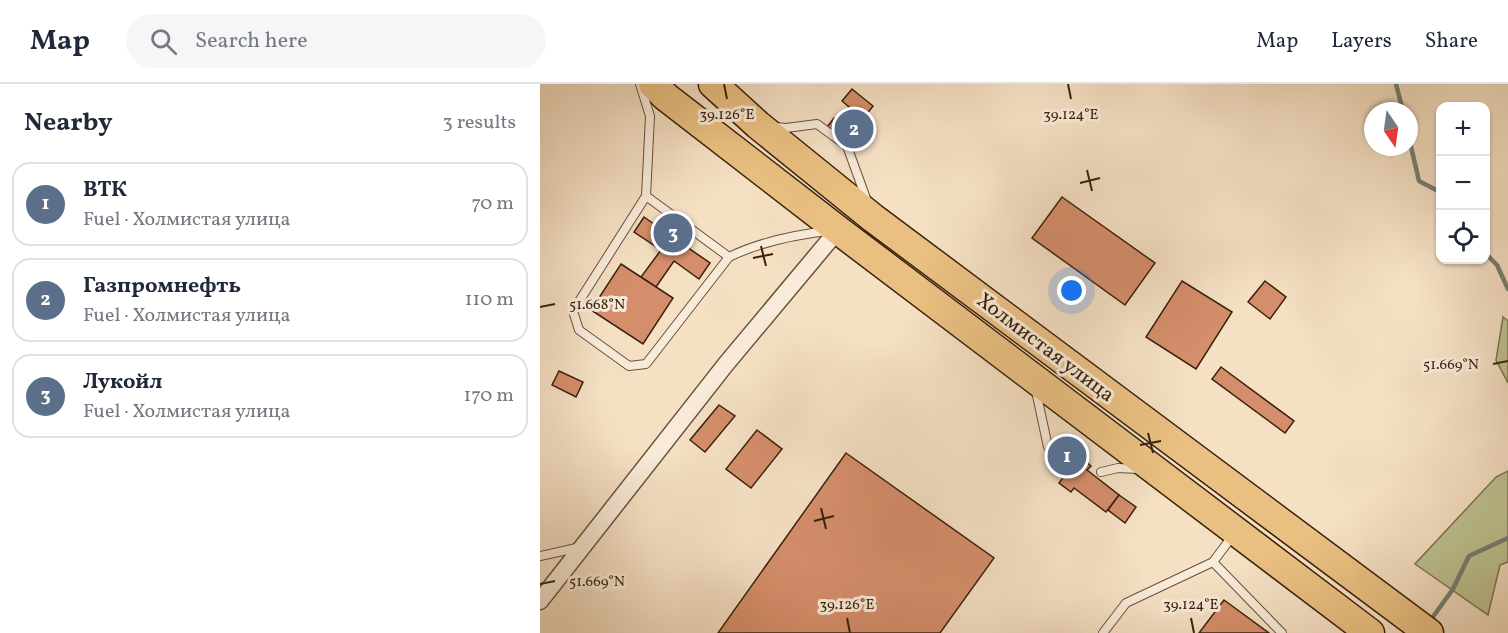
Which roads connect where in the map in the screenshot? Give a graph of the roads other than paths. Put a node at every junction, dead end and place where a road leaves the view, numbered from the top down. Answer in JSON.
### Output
{"nodes":[{"id":1,"x":640,"y":84,"type":"edge"},
{"id":2,"x":652,"y":84,"type":"edge"},
{"id":3,"x":713,"y":84,"type":"edge"},
{"id":4,"x":758,"y":125,"type":"junction"},
{"id":5,"x":646,"y":196,"type":"junction"},
{"id":6,"x":873,"y":218,"type":"junction"},
{"id":7,"x":838,"y":230,"type":"junction"},
{"id":8,"x":729,"y":256,"type":"junction"},
{"id":9,"x":1034,"y":378,"type":"junction"},
{"id":10,"x":1066,"y":459,"type":"dead end"},
{"id":11,"x":1155,"y":470,"type":"junction"},
{"id":12,"x":1101,"y":472,"type":"dead end"},
{"id":13,"x":1236,"y":531,"type":"junction"},
{"id":14,"x":581,"y":547,"type":"junction"},
{"id":15,"x":540,"y":556,"type":"edge"},
{"id":16,"x":1213,"y":562,"type":"junction"},
{"id":17,"x":540,"y":601,"type":"edge"},
{"id":18,"x":1368,"y":631,"type":"edge"},
{"id":19,"x":1103,"y":633,"type":"edge"},
{"id":20,"x":1282,"y":633,"type":"edge"},
{"id":21,"x":1429,"y":633,"type":"edge"}],
"edges":[{"from":1,"to":5,"type":"lane"},
{"from":2,"to":7,"type":"highway","name":"Холмистая улица"},
{"from":3,"to":4,"type":"highway","name":"Холмистая улица"},
{"from":4,"to":6,"type":"highway","name":"Холмистая улица"},
{"from":4,"to":6,"type":"lane"},
{"from":5,"to":8,"type":"lane"},
{"from":5,"to":8,"type":"lane"},
{"from":6,"to":21,"type":"highway","name":"Холмистая улица"},
{"from":7,"to":8,"type":"lane"},
{"from":7,"to":9,"type":"highway","name":"Холмистая улица"},
{"from":7,"to":14,"type":"street"},
{"from":9,"to":10,"type":"lane"},
{"from":9,"to":11,"type":"highway","name":"Холмистая улица"},
{"from":11,"to":12,"type":"lane"},
{"from":11,"to":13,"type":"highway","name":"Холмистая улица"},
{"from":13,"to":16,"type":"lane"},
{"from":13,"to":18,"type":"highway","name":"Холмистая улица"},
{"from":14,"to":15,"type":"lane"},
{"from":14,"to":17,"type":"street"},
{"from":16,"to":19,"type":"lane"},
{"from":16,"to":20,"type":"lane"}]}
